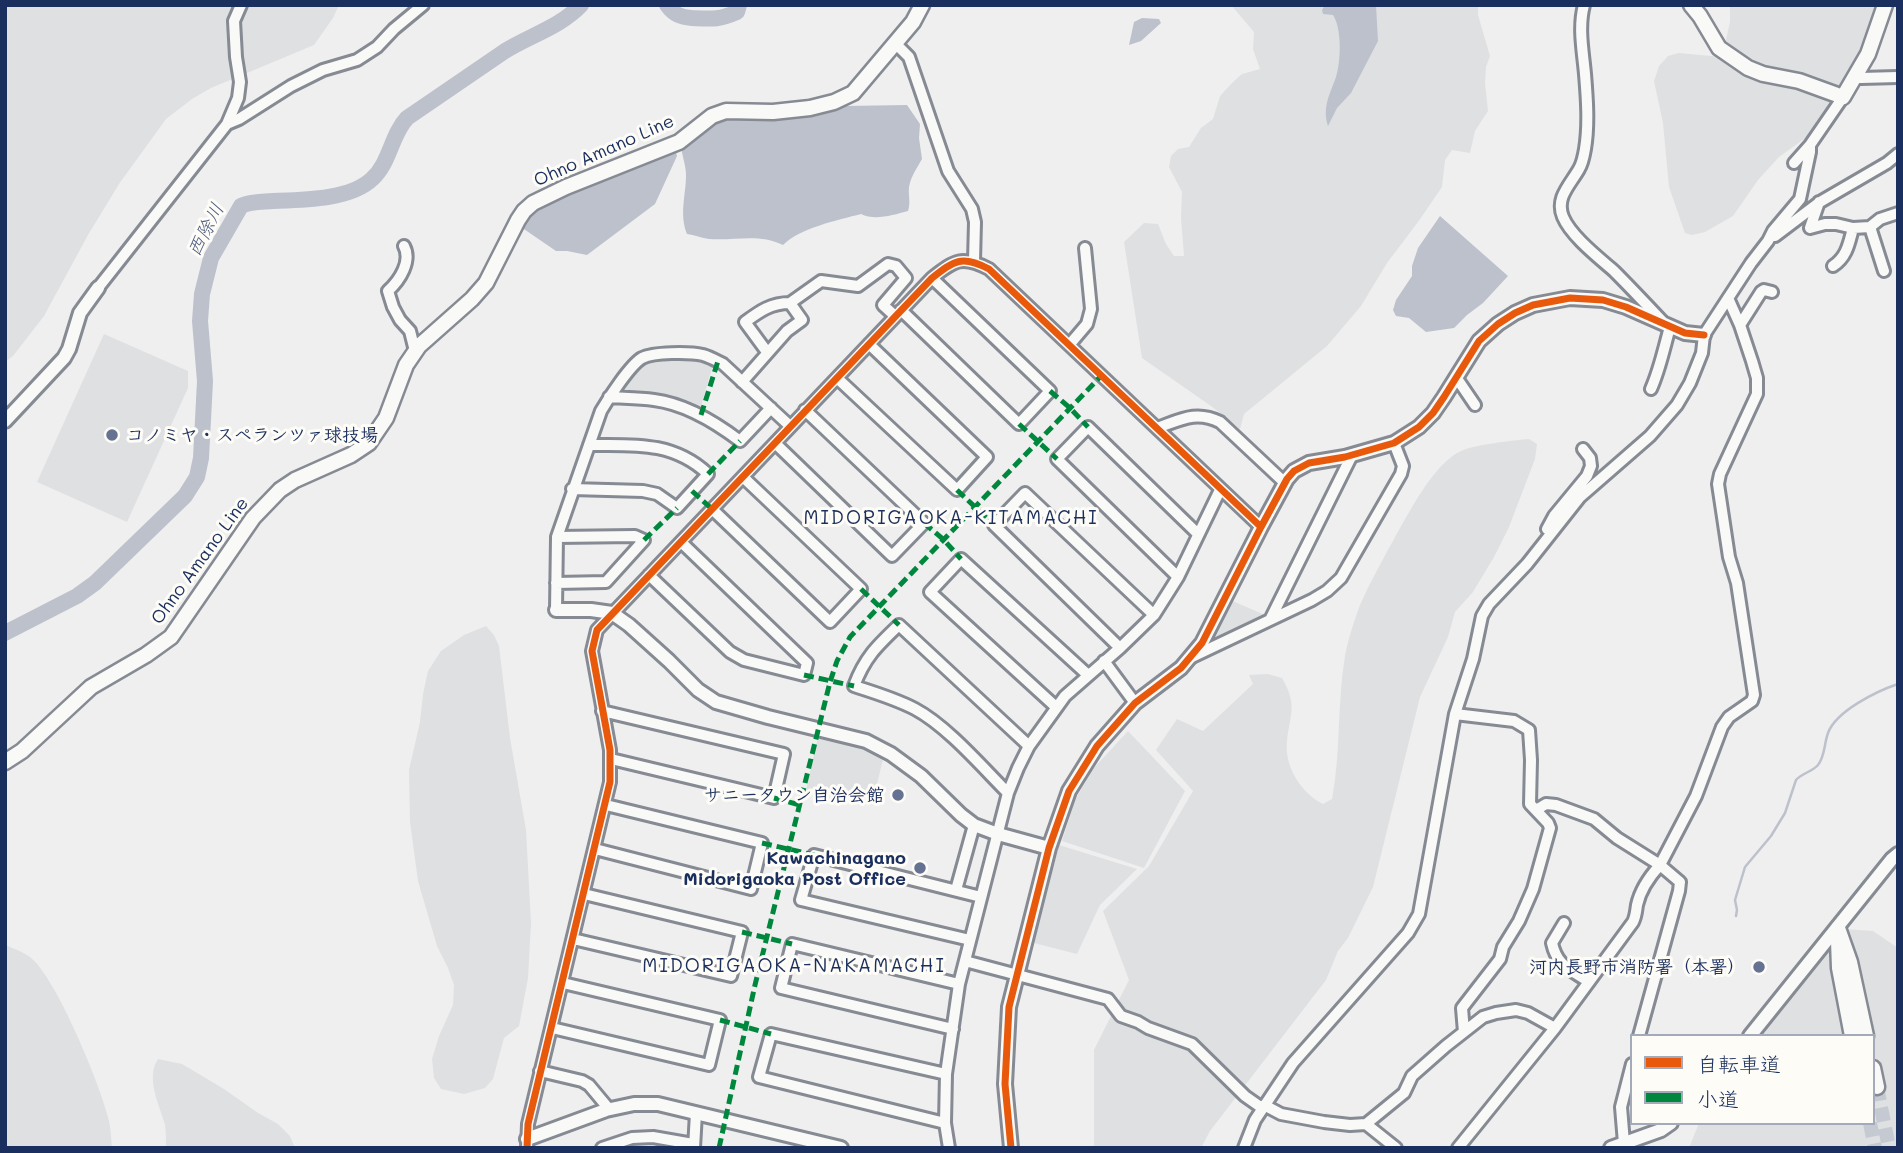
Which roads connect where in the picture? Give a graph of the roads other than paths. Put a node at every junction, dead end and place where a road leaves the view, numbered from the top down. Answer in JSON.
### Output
{"nodes":[{"id":1,"x":241,"y":5,"type":"edge"},
{"id":2,"x":424,"y":5,"type":"edge"},
{"id":3,"x":922,"y":5,"type":"edge"},
{"id":4,"x":1584,"y":5,"type":"edge"},
{"id":5,"x":1691,"y":5,"type":"edge"},
{"id":6,"x":1885,"y":5,"type":"edge"},
{"id":7,"x":895,"y":43,"type":"junction"},
{"id":8,"x":1898,"y":76,"type":"edge"},
{"id":9,"x":1855,"y":77,"type":"junction"},
{"id":10,"x":1843,"y":97,"type":"junction"},
{"id":11,"x":227,"y":124,"type":"junction"},
{"id":12,"x":1810,"y":145,"type":"junction"},
{"id":13,"x":1898,"y":154,"type":"edge"},
{"id":14,"x":1794,"y":163,"type":"dead end"},
{"id":15,"x":1820,"y":202,"type":"junction"},
{"id":16,"x":1898,"y":213,"type":"edge"},
{"id":17,"x":1870,"y":227,"type":"junction"},
{"id":18,"x":1853,"y":228,"type":"junction"},
{"id":19,"x":1768,"y":241,"type":"junction"},
{"id":20,"x":404,"y":246,"type":"dead end"},
{"id":21,"x":1085,"y":248,"type":"dead end"},
{"id":22,"x":974,"y":261,"type":"junction"},
{"id":23,"x":1833,"y":266,"type":"dead end"},
{"id":24,"x":1884,"y":271,"type":"dead end"},
{"id":25,"x":932,"y":278,"type":"junction"},
{"id":26,"x":98,"y":288,"type":"joint"},
{"id":27,"x":1772,"y":292,"type":"dead end"},
{"id":28,"x":1728,"y":298,"type":"junction"},
{"id":29,"x":790,"y":303,"type":"junction"},
{"id":30,"x":898,"y":313,"type":"junction"},
{"id":31,"x":1740,"y":325,"type":"junction"},
{"id":32,"x":1668,"y":326,"type":"junction"},
{"id":33,"x":1704,"y":335,"type":"junction"},
{"id":34,"x":869,"y":344,"type":"junction"},
{"id":35,"x":1070,"y":344,"type":"junction"},
{"id":36,"x":415,"y":351,"type":"junction"},
{"id":37,"x":767,"y":352,"type":"junction"},
{"id":38,"x":1456,"y":377,"type":"junction"},
{"id":39,"x":837,"y":378,"type":"junction"},
{"id":40,"x":742,"y":382,"type":"junction"},
{"id":41,"x":1651,"y":389,"type":"dead end"},
{"id":42,"x":609,"y":397,"type":"junction"},
{"id":43,"x":1475,"y":405,"type":"dead end"},
{"id":44,"x":771,"y":408,"type":"junction"},
{"id":45,"x":805,"y":411,"type":"junction"},
{"id":46,"x":5,"y":421,"type":"edge"},
{"id":47,"x":790,"y":426,"type":"junction"},
{"id":48,"x":1157,"y":428,"type":"junction"},
{"id":49,"x":775,"y":443,"type":"junction"},
{"id":50,"x":1394,"y":443,"type":"junction"},
{"id":51,"x":589,"y":444,"type":"junction"},
{"id":52,"x":1583,"y":449,"type":"dead end"},
{"id":53,"x":1352,"y":455,"type":"junction"},
{"id":54,"x":743,"y":477,"type":"junction"},
{"id":55,"x":1285,"y":483,"type":"junction"},
{"id":56,"x":572,"y":489,"type":"junction"},
{"id":57,"x":1220,"y":490,"type":"junction"},
{"id":58,"x":712,"y":509,"type":"junction"},
{"id":59,"x":1261,"y":527,"type":"junction"},
{"id":60,"x":1198,"y":534,"type":"junction"},
{"id":61,"x":556,"y":537,"type":"junction"},
{"id":62,"x":681,"y":542,"type":"junction"},
{"id":63,"x":1522,"y":570,"type":"junction"},
{"id":64,"x":649,"y":575,"type":"junction"},
{"id":65,"x":1178,"y":577,"type":"junction"},
{"id":66,"x":556,"y":583,"type":"junction"},
{"id":67,"x":556,"y":610,"type":"joint"},
{"id":68,"x":612,"y":613,"type":"junction"},
{"id":69,"x":1154,"y":615,"type":"junction"},
{"id":70,"x":1270,"y":620,"type":"junction"},
{"id":71,"x":1121,"y":648,"type":"junction"},
{"id":72,"x":1191,"y":658,"type":"junction"},
{"id":73,"x":1104,"y":661,"type":"junction"},
{"id":74,"x":1088,"y":675,"type":"junction"},
{"id":75,"x":1135,"y":703,"type":"junction"},
{"id":76,"x":1056,"y":706,"type":"junction"},
{"id":77,"x":602,"y":711,"type":"junction"},
{"id":78,"x":1455,"y":714,"type":"junction"},
{"id":79,"x":1030,"y":746,"type":"junction"},
{"id":80,"x":611,"y":759,"type":"junction"},
{"id":81,"x":5,"y":762,"type":"edge"},
{"id":82,"x":1008,"y":793,"type":"junction"},
{"id":83,"x":606,"y":805,"type":"junction"},
{"id":84,"x":1536,"y":810,"type":"junction"},
{"id":85,"x":974,"y":825,"type":"junction"},
{"id":86,"x":998,"y":834,"type":"junction"},
{"id":87,"x":1049,"y":848,"type":"junction"},
{"id":88,"x":595,"y":849,"type":"junction"},
{"id":89,"x":1898,"y":854,"type":"edge"},
{"id":90,"x":1660,"y":864,"type":"junction"},
{"id":91,"x":956,"y":890,"type":"junction"},
{"id":92,"x":584,"y":894,"type":"junction"},
{"id":93,"x":981,"y":897,"type":"junction"},
{"id":94,"x":1564,"y":923,"type":"dead end"},
{"id":95,"x":1838,"y":928,"type":"junction"},
{"id":96,"x":573,"y":939,"type":"junction"},
{"id":97,"x":970,"y":940,"type":"junction"},
{"id":98,"x":965,"y":961,"type":"junction"},
{"id":99,"x":1018,"y":974,"type":"junction"},
{"id":100,"x":563,"y":982,"type":"junction"},
{"id":101,"x":1589,"y":982,"type":"junction"},
{"id":102,"x":959,"y":984,"type":"junction"},
{"id":103,"x":552,"y":1028,"type":"junction"},
{"id":104,"x":1555,"y":1028,"type":"junction"},
{"id":105,"x":953,"y":1030,"type":"junction"},
{"id":106,"x":1464,"y":1032,"type":"junction"},
{"id":107,"x":1640,"y":1034,"type":"edge"},
{"id":108,"x":1752,"y":1034,"type":"edge"},
{"id":109,"x":1852,"y":1034,"type":"edge"},
{"id":110,"x":1866,"y":1034,"type":"edge"},
{"id":111,"x":540,"y":1072,"type":"junction"},
{"id":112,"x":1630,"y":1072,"type":"edge"},
{"id":113,"x":946,"y":1074,"type":"junction"},
{"id":114,"x":1875,"y":1078,"type":"edge"},
{"id":115,"x":1877,"y":1087,"type":"dead end"},
{"id":116,"x":1263,"y":1106,"type":"junction"},
{"id":117,"x":609,"y":1110,"type":"junction"},
{"id":118,"x":696,"y":1113,"type":"junction"},
{"id":119,"x":945,"y":1123,"type":"junction"},
{"id":120,"x":1366,"y":1124,"type":"junction"},
{"id":121,"x":1668,"y":1125,"type":"edge"},
{"id":122,"x":527,"y":1143,"type":"edge"},
{"id":123,"x":1624,"y":1143,"type":"junction"},
{"id":124,"x":693,"y":1146,"type":"edge"},
{"id":125,"x":602,"y":1148,"type":"edge"},
{"id":126,"x":841,"y":1148,"type":"edge"},
{"id":127,"x":949,"y":1148,"type":"edge"},
{"id":128,"x":1011,"y":1148,"type":"edge"},
{"id":129,"x":1244,"y":1148,"type":"edge"},
{"id":130,"x":1396,"y":1148,"type":"edge"},
{"id":131,"x":1458,"y":1148,"type":"edge"},
{"id":132,"x":1611,"y":1148,"type":"edge"}],
"edges":[{"from":1,"to":11,"type":"street"},
{"from":2,"to":11,"type":"street"},
{"from":3,"to":7,"type":"main road","name":"Ohno Amano Line"},
{"from":4,"to":32,"type":"street"},
{"from":5,"to":10,"type":"main road"},
{"from":6,"to":9,"type":"main road"},
{"from":7,"to":22,"type":"street"},
{"from":7,"to":36,"type":"main road","name":"Ohno Amano Line"},
{"from":8,"to":9,"type":"street"},
{"from":9,"to":10,"type":"main road"},
{"from":10,"to":12,"type":"street"},
{"from":11,"to":26,"type":"street"},
{"from":12,"to":14,"type":"street"},
{"from":12,"to":19,"type":"street"},
{"from":13,"to":15,"type":"street"},
{"from":15,"to":18,"type":"street"},
{"from":15,"to":19,"type":"street"},
{"from":16,"to":17,"type":"street"},
{"from":17,"to":18,"type":"street"},
{"from":17,"to":24,"type":"street"},
{"from":18,"to":23,"type":"street"},
{"from":19,"to":28,"type":"street"},
{"from":20,"to":36,"type":"street"},
{"from":21,"to":35,"type":"street"},
{"from":22,"to":25,"type":"street"},
{"from":22,"to":35,"type":"street"},
{"from":25,"to":30,"type":"street"},
{"from":25,"to":30,"type":"street"},
{"from":26,"to":46,"type":"street"},
{"from":27,"to":31,"type":"street"},
{"from":28,"to":31,"type":"street"},
{"from":28,"to":33,"type":"street"},
{"from":29,"to":30,"type":"street"},
{"from":29,"to":37,"type":"street"},
{"from":29,"to":37,"type":"street"},
{"from":30,"to":34,"type":"street"},
{"from":31,"to":90,"type":"street"},
{"from":32,"to":33,"type":"street"},
{"from":32,"to":38,"type":"street"},
{"from":32,"to":41,"type":"street"},
{"from":33,"to":63,"type":"street"},
{"from":34,"to":39,"type":"street"},
{"from":34,"to":39,"type":"street"},
{"from":35,"to":48,"type":"street"},
{"from":36,"to":81,"type":"main road","name":"Ohno Amano Line"},
{"from":37,"to":40,"type":"street"},
{"from":38,"to":43,"type":"street"},
{"from":38,"to":50,"type":"street"},
{"from":39,"to":45,"type":"street"},
{"from":40,"to":42,"type":"street"},
{"from":40,"to":44,"type":"street"},
{"from":42,"to":44,"type":"street"},
{"from":42,"to":51,"type":"street"},
{"from":44,"to":47,"type":"street"},
{"from":45,"to":47,"type":"street"},
{"from":45,"to":49,"type":"street"},
{"from":47,"to":49,"type":"street"},
{"from":48,"to":55,"type":"street"},
{"from":48,"to":57,"type":"street"},
{"from":49,"to":54,"type":"street"},
{"from":50,"to":53,"type":"street"},
{"from":50,"to":70,"type":"street"},
{"from":51,"to":56,"type":"street"},
{"from":51,"to":56,"type":"street"},
{"from":52,"to":63,"type":"street"},
{"from":53,"to":55,"type":"street"},
{"from":53,"to":70,"type":"street"},
{"from":54,"to":58,"type":"street"},
{"from":54,"to":58,"type":"street"},
{"from":55,"to":59,"type":"street"},
{"from":56,"to":61,"type":"street"},
{"from":57,"to":59,"type":"street"},
{"from":57,"to":60,"type":"street"},
{"from":58,"to":62,"type":"street"},
{"from":59,"to":72,"type":"street"},
{"from":60,"to":65,"type":"street"},
{"from":60,"to":65,"type":"street"},
{"from":61,"to":66,"type":"street"},
{"from":61,"to":66,"type":"street"},
{"from":62,"to":64,"type":"street"},
{"from":62,"to":64,"type":"street"},
{"from":63,"to":78,"type":"street"},
{"from":64,"to":68,"type":"street"},
{"from":65,"to":69,"type":"street"},
{"from":66,"to":67,"type":"street"},
{"from":67,"to":68,"type":"street"},
{"from":68,"to":77,"type":"street"},
{"from":68,"to":85,"type":"street"},
{"from":69,"to":71,"type":"street"},
{"from":69,"to":71,"type":"street"},
{"from":70,"to":72,"type":"street"},
{"from":71,"to":73,"type":"street"},
{"from":72,"to":75,"type":"street"},
{"from":73,"to":74,"type":"street"},
{"from":73,"to":75,"type":"street"},
{"from":74,"to":76,"type":"street"},
{"from":74,"to":76,"type":"street"},
{"from":75,"to":87,"type":"street"},
{"from":76,"to":79,"type":"street"},
{"from":77,"to":80,"type":"street"},
{"from":77,"to":80,"type":"street"},
{"from":78,"to":84,"type":"street"},
{"from":78,"to":116,"type":"street"},
{"from":79,"to":82,"type":"street"},
{"from":79,"to":82,"type":"street"},
{"from":80,"to":83,"type":"street"},
{"from":82,"to":86,"type":"street"},
{"from":83,"to":88,"type":"street"},
{"from":83,"to":88,"type":"street"},
{"from":84,"to":90,"type":"street"},
{"from":84,"to":106,"type":"street"},
{"from":85,"to":86,"type":"street"},
{"from":85,"to":91,"type":"street"},
{"from":86,"to":87,"type":"street"},
{"from":86,"to":93,"type":"street"},
{"from":87,"to":99,"type":"street"},
{"from":88,"to":92,"type":"street"},
{"from":89,"to":95,"type":"street"},
{"from":90,"to":101,"type":"street"},
{"from":90,"to":107,"type":"street"},
{"from":91,"to":93,"type":"street"},
{"from":91,"to":97,"type":"street"},
{"from":92,"to":96,"type":"street"},
{"from":92,"to":96,"type":"street"},
{"from":93,"to":97,"type":"street"},
{"from":94,"to":101,"type":"street"},
{"from":95,"to":108,"type":"street"},
{"from":95,"to":109,"type":"main road"},
{"from":95,"to":110,"type":"main road"},
{"from":96,"to":100,"type":"street"},
{"from":97,"to":98,"type":"street"},
{"from":98,"to":99,"type":"street"},
{"from":98,"to":102,"type":"street"},
{"from":99,"to":116,"type":"street"},
{"from":99,"to":128,"type":"street"},
{"from":100,"to":103,"type":"street"},
{"from":100,"to":103,"type":"street"},
{"from":101,"to":104,"type":"street"},
{"from":102,"to":105,"type":"street"},
{"from":102,"to":105,"type":"street"},
{"from":103,"to":111,"type":"street"},
{"from":104,"to":106,"type":"street"},
{"from":104,"to":131,"type":"street"},
{"from":105,"to":113,"type":"street"},
{"from":106,"to":120,"type":"street"},
{"from":111,"to":117,"type":"street"},
{"from":111,"to":122,"type":"street"},
{"from":112,"to":123,"type":"street"},
{"from":113,"to":119,"type":"street"},
{"from":113,"to":119,"type":"street"},
{"from":114,"to":115,"type":"main road"},
{"from":116,"to":120,"type":"street"},
{"from":116,"to":129,"type":"street"},
{"from":117,"to":118,"type":"street"},
{"from":117,"to":122,"type":"street"},
{"from":118,"to":124,"type":"street"},
{"from":118,"to":126,"type":"street"},
{"from":119,"to":127,"type":"street"},
{"from":120,"to":130,"type":"street"},
{"from":121,"to":123,"type":"street"},
{"from":123,"to":132,"type":"street"},
{"from":124,"to":125,"type":"street"}]}
